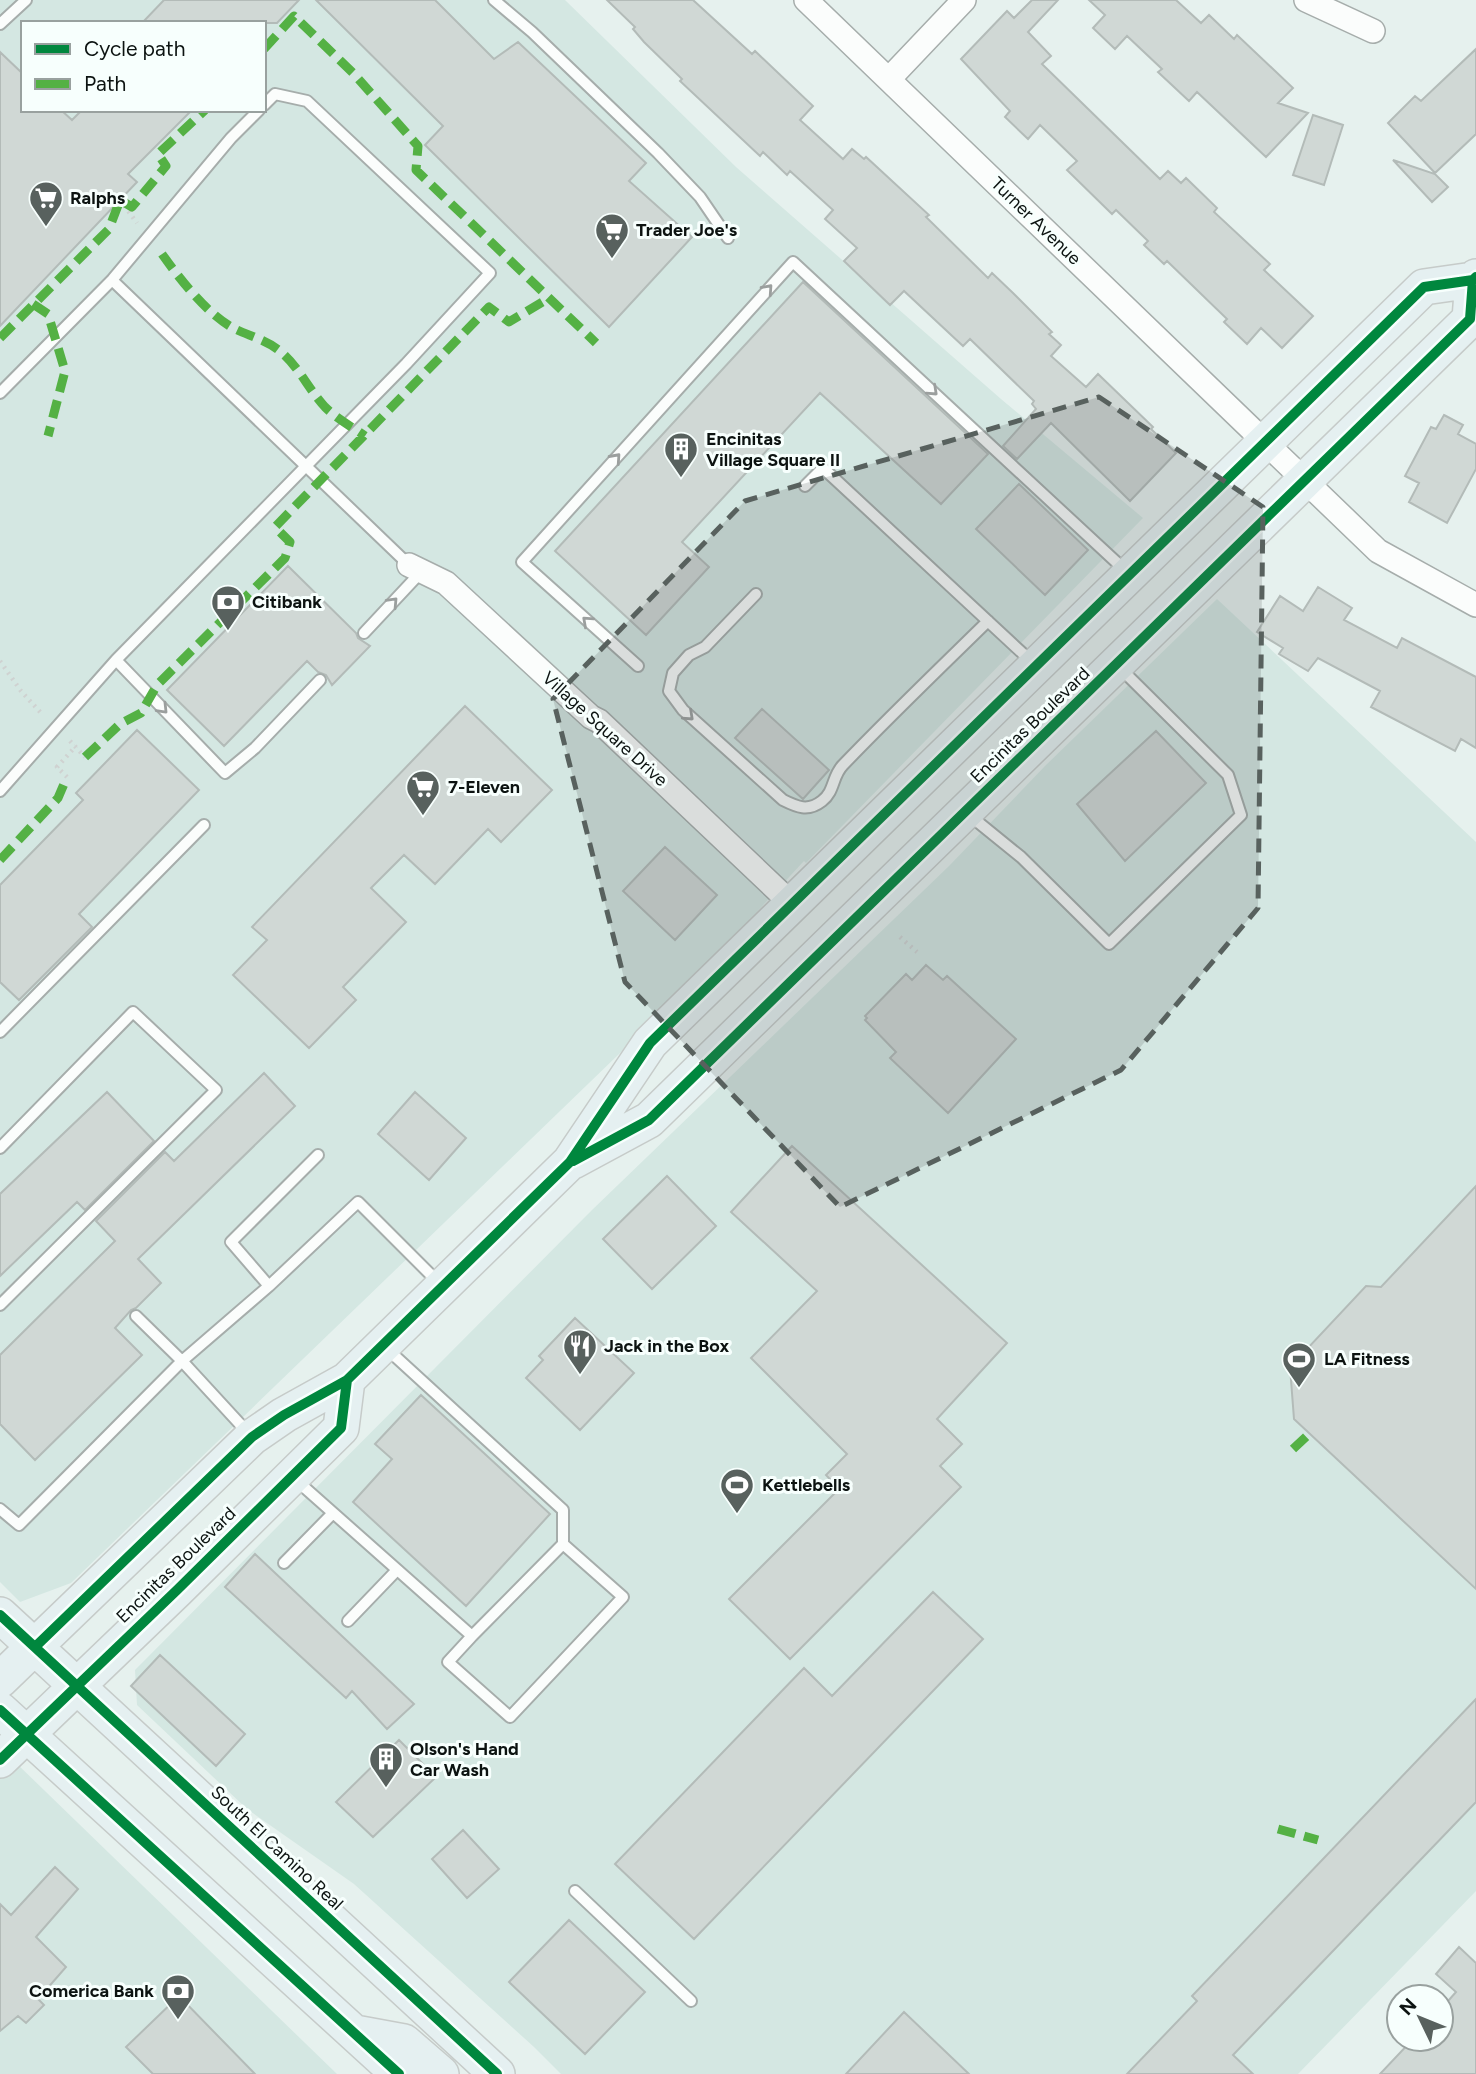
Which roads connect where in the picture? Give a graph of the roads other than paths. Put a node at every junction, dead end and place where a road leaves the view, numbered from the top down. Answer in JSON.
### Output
{"nodes":[{"id":1,"x":26,"y":0,"type":"edge"},
{"id":2,"x":494,"y":0,"type":"edge"},
{"id":3,"x":806,"y":0,"type":"edge"},
{"id":4,"x":964,"y":0,"type":"edge"},
{"id":5,"x":1306,"y":0,"type":"edge"},
{"id":6,"x":0,"y":24,"type":"edge"},
{"id":7,"x":1373,"y":32,"type":"dead end"},
{"id":8,"x":889,"y":79,"type":"junction"},
{"id":9,"x":266,"y":103,"type":"edge"},
{"id":10,"x":257,"y":112,"type":"edge"},
{"id":11,"x":728,"y":239,"type":"dead end"},
{"id":12,"x":1475,"y":279,"type":"edge"},
{"id":13,"x":112,"y":280,"type":"junction"},
{"id":14,"x":0,"y":393,"type":"edge"},
{"id":15,"x":1265,"y":442,"type":"junction"},
{"id":16,"x":306,"y":466,"type":"junction"},
{"id":17,"x":1305,"y":480,"type":"junction"},
{"id":18,"x":805,"y":486,"type":"dead end"},
{"id":19,"x":416,"y":568,"type":"junction"},
{"id":20,"x":1129,"y":574,"type":"junction"},
{"id":21,"x":756,"y":594,"type":"dead end"},
{"id":22,"x":1476,"y":605,"type":"edge"},
{"id":23,"x":988,"y":621,"type":"junction"},
{"id":24,"x":364,"y":633,"type":"dead end"},
{"id":25,"x":116,"y":660,"type":"junction"},
{"id":26,"x":1116,"y":664,"type":"junction"},
{"id":27,"x":1035,"y":665,"type":"junction"},
{"id":28,"x":638,"y":666,"type":"dead end"},
{"id":29,"x":320,"y":680,"type":"dead end"},
{"id":30,"x":0,"y":791,"type":"edge"},
{"id":31,"x":966,"y":812,"type":"junction"},
{"id":32,"x":205,"y":825,"type":"dead end"},
{"id":33,"x":792,"y":904,"type":"junction"},
{"id":34,"x":0,"y":1032,"type":"edge"},
{"id":35,"x":0,"y":1148,"type":"edge"},
{"id":36,"x":318,"y":1155,"type":"dead end"},
{"id":37,"x":570,"y":1162,"type":"junction"},
{"id":38,"x":268,"y":1286,"type":"junction"},
{"id":39,"x":442,"y":1286,"type":"junction"},
{"id":40,"x":0,"y":1305,"type":"edge"},
{"id":41,"x":136,"y":1316,"type":"dead end"},
{"id":42,"x":383,"y":1345,"type":"junction"},
{"id":43,"x":182,"y":1361,"type":"junction"},
{"id":44,"x":347,"y":1380,"type":"junction"},
{"id":45,"x":252,"y":1437,"type":"junction"},
{"id":46,"x":292,"y":1476,"type":"junction"},
{"id":47,"x":0,"y":1509,"type":"edge"},
{"id":48,"x":333,"y":1513,"type":"junction"},
{"id":49,"x":563,"y":1544,"type":"junction"},
{"id":50,"x":284,"y":1563,"type":"dead end"},
{"id":51,"x":397,"y":1570,"type":"junction"},
{"id":52,"x":0,"y":1615,"type":"edge"},
{"id":53,"x":348,"y":1620,"type":"dead end"},
{"id":54,"x":472,"y":1636,"type":"junction"},
{"id":55,"x":35,"y":1647,"type":"junction"},
{"id":56,"x":0,"y":1681,"type":"edge"},
{"id":57,"x":77,"y":1686,"type":"junction"},
{"id":58,"x":0,"y":1710,"type":"edge"},
{"id":59,"x":26,"y":1735,"type":"junction"},
{"id":60,"x":0,"y":1760,"type":"edge"},
{"id":61,"x":575,"y":1891,"type":"dead end"},
{"id":62,"x":691,"y":2001,"type":"dead end"},
{"id":63,"x":355,"y":2033,"type":"junction"},
{"id":64,"x":399,"y":2074,"type":"edge"},
{"id":65,"x":441,"y":2074,"type":"edge"},
{"id":66,"x":497,"y":2074,"type":"edge"}],
"edges":[{"from":1,"to":6,"type":"lane"},
{"from":2,"to":11,"type":"lane"},
{"from":3,"to":8,"type":"street","name":"Turner Avenue"},
{"from":4,"to":8,"type":"street"},
{"from":5,"to":7,"type":"street"},
{"from":8,"to":15,"type":"street","name":"Turner Avenue"},
{"from":9,"to":16,"type":"lane"},
{"from":10,"to":13,"type":"lane"},
{"from":12,"to":15,"type":"main road","name":"Encinitas Boulevard"},
{"from":12,"to":17,"type":"main road","name":"Encinitas Boulevard"},
{"from":13,"to":14,"type":"lane"},
{"from":13,"to":16,"type":"lane"},
{"from":15,"to":17,"type":"street","name":"Turner Avenue"},
{"from":15,"to":20,"type":"main road","name":"Encinitas Boulevard"},
{"from":16,"to":19,"type":"lane"},
{"from":16,"to":25,"type":"lane"},
{"from":17,"to":22,"type":"street","name":"Turner Avenue"},
{"from":17,"to":26,"type":"main road","name":"Encinitas Boulevard"},
{"from":18,"to":23,"type":"lane"},
{"from":24,"to":19,"type":"lane","one_way":true},
{"from":19,"to":33,"type":"street","name":"Village Square Drive"},
{"from":20,"to":27,"type":"main road","name":"Encinitas Boulevard"},
{"from":28,"to":20,"type":"lane","one_way":true},
{"from":21,"to":23,"type":"lane","one_way":true},
{"from":23,"to":27,"type":"lane"},
{"from":25,"to":29,"type":"lane","one_way":true},
{"from":25,"to":30,"type":"lane"},
{"from":26,"to":31,"type":"main road","name":"Encinitas Boulevard"},
{"from":26,"to":31,"type":"lane"},
{"from":27,"to":33,"type":"main road","name":"Encinitas Boulevard"},
{"from":31,"to":37,"type":"main road","name":"Encinitas Boulevard"},
{"from":32,"to":34,"type":"lane"},
{"from":33,"to":37,"type":"main road","name":"Encinitas Boulevard"},
{"from":35,"to":40,"type":"lane"},
{"from":36,"to":38,"type":"lane"},
{"from":37,"to":39,"type":"main road","name":"Encinitas Boulevard"},
{"from":38,"to":39,"type":"lane"},
{"from":38,"to":43,"type":"lane"},
{"from":39,"to":42,"type":"main road","name":"Encinitas Boulevard"},
{"from":41,"to":43,"type":"lane"},
{"from":42,"to":44,"type":"main road","name":"Encinitas Boulevard"},
{"from":42,"to":49,"type":"lane"},
{"from":43,"to":45,"type":"lane"},
{"from":43,"to":47,"type":"lane"},
{"from":44,"to":45,"type":"main road","name":"Encinitas Boulevard"},
{"from":44,"to":46,"type":"main road","name":"Encinitas Boulevard"},
{"from":45,"to":55,"type":"main road","name":"Encinitas Boulevard"},
{"from":46,"to":48,"type":"lane"},
{"from":46,"to":57,"type":"main road","name":"Encinitas Boulevard"},
{"from":48,"to":50,"type":"lane"},
{"from":48,"to":51,"type":"lane"},
{"from":49,"to":54,"type":"lane"},
{"from":49,"to":54,"type":"lane"},
{"from":51,"to":53,"type":"lane"},
{"from":51,"to":54,"type":"lane"},
{"from":52,"to":55,"type":"main road","name":"South El Camino Real"},
{"from":55,"to":56,"type":"main road","name":"Encinitas Boulevard"},
{"from":55,"to":57,"type":"main road","name":"South El Camino Real"},
{"from":57,"to":59,"type":"main road","name":"Encinitas Boulevard"},
{"from":57,"to":66,"type":"main road","name":"South El Camino Real"},
{"from":58,"to":59,"type":"main road"},
{"from":59,"to":60,"type":"main road","name":"Encinitas Boulevard"},
{"from":59,"to":63,"type":"main road"},
{"from":61,"to":62,"type":"lane"},
{"from":63,"to":64,"type":"main road"},
{"from":63,"to":65,"type":"main road"}]}
